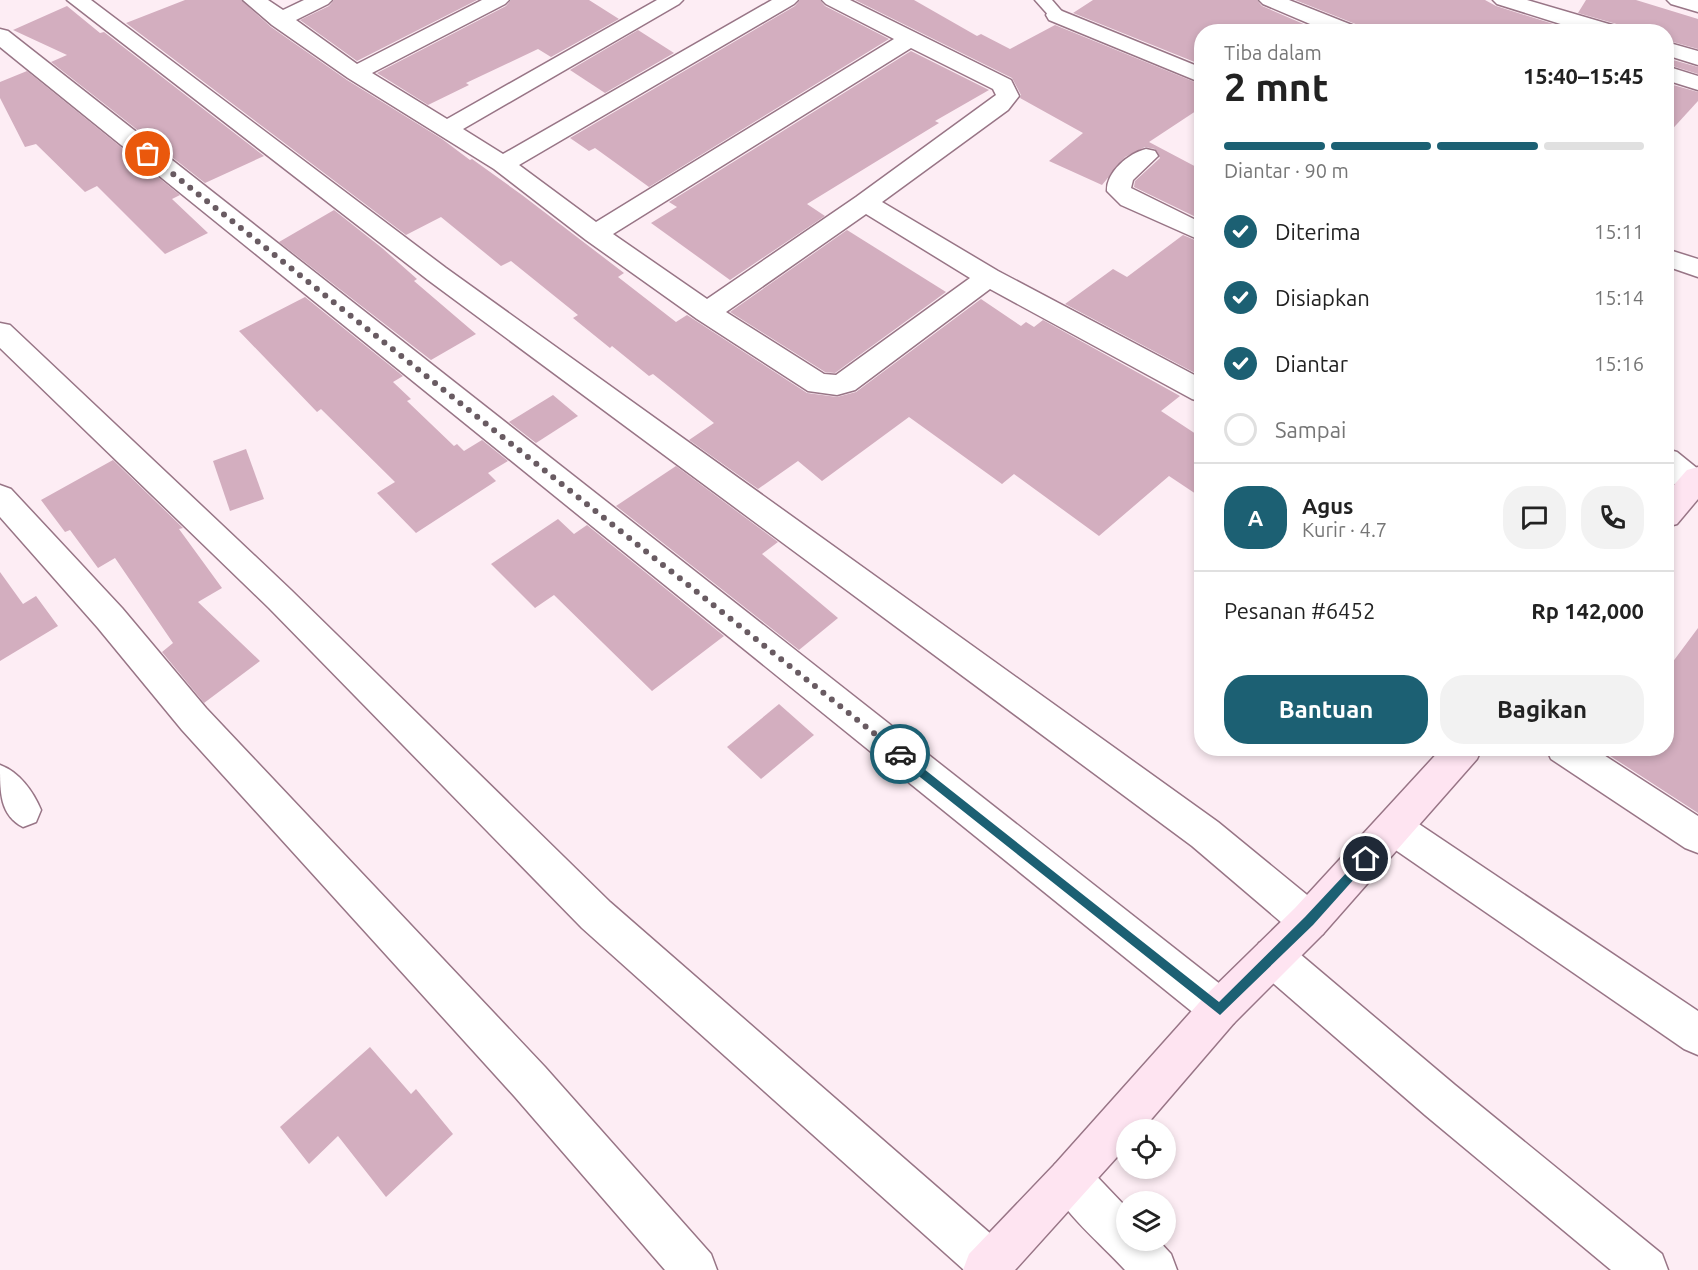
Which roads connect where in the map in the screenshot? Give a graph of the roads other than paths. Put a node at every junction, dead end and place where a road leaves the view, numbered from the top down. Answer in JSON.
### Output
{"nodes":[{"id":1,"x":78,"y":0,"type":"edge"},
{"id":2,"x":254,"y":0,"type":"edge"},
{"id":3,"x":321,"y":0,"type":"edge"},
{"id":4,"x":498,"y":0,"type":"edge"},
{"id":5,"x":672,"y":0,"type":"edge"},
{"id":6,"x":787,"y":0,"type":"edge"},
{"id":7,"x":833,"y":0,"type":"edge"},
{"id":8,"x":1270,"y":0,"type":"edge"},
{"id":9,"x":1504,"y":0,"type":"edge"},
{"id":10,"x":1678,"y":0,"type":"edge"},
{"id":11,"x":1698,"y":6,"type":"edge"},
{"id":12,"x":1050,"y":8,"type":"edge"},
{"id":13,"x":280,"y":20,"type":"junction"},
{"id":14,"x":1330,"y":24,"type":"edge"},
{"id":15,"x":1584,"y":24,"type":"edge"},
{"id":16,"x":0,"y":36,"type":"edge"},
{"id":17,"x":910,"y":39,"type":"junction"},
{"id":18,"x":1674,"y":50,"type":"edge"},
{"id":19,"x":1698,"y":58,"type":"edge"},
{"id":20,"x":1194,"y":72,"type":"edge"},
{"id":21,"x":356,"y":73,"type":"junction"},
{"id":22,"x":1674,"y":76,"type":"edge"},
{"id":23,"x":1698,"y":83,"type":"edge"},
{"id":24,"x":448,"y":128,"type":"junction"},
{"id":25,"x":1146,"y":156,"type":"dead end"},
{"id":26,"x":503,"y":164,"type":"junction"},
{"id":27,"x":865,"y":203,"type":"junction"},
{"id":28,"x":1194,"y":229,"type":"edge"},
{"id":29,"x":595,"y":234,"type":"junction"},
{"id":30,"x":1674,"y":260,"type":"edge"},
{"id":31,"x":1698,"y":268,"type":"edge"},
{"id":32,"x":989,"y":277,"type":"junction"},
{"id":33,"x":707,"y":312,"type":"junction"},
{"id":34,"x":0,"y":332,"type":"edge"},
{"id":35,"x":1194,"y":388,"type":"edge"},
{"id":36,"x":1674,"y":466,"type":"edge"},
{"id":37,"x":1696,"y":481,"type":"edge"},
{"id":38,"x":0,"y":497,"type":"edge"},
{"id":39,"x":1674,"y":506,"type":"edge"},
{"id":40,"x":1458,"y":756,"type":"edge"},
{"id":41,"x":1575,"y":756,"type":"edge"},
{"id":42,"x":0,"y":781,"type":"edge"},
{"id":43,"x":23,"y":810,"type":"dead end"},
{"id":44,"x":1394,"y":828,"type":"junction"},
{"id":45,"x":1698,"y":836,"type":"edge"},
{"id":46,"x":1309,"y":921,"type":"junction"},
{"id":47,"x":1273,"y":957,"type":"junction"},
{"id":48,"x":1220,"y":1010,"type":"junction"},
{"id":49,"x":1698,"y":1035,"type":"edge"},
{"id":50,"x":1070,"y":1179,"type":"junction"},
{"id":51,"x":1116,"y":1228,"type":"edge"},
{"id":52,"x":1137,"y":1251,"type":"edge"},
{"id":53,"x":988,"y":1267,"type":"edge"},
{"id":54,"x":695,"y":1270,"type":"edge"},
{"id":55,"x":1155,"y":1270,"type":"edge"},
{"id":56,"x":1646,"y":1270,"type":"edge"}],
"edges":[{"from":1,"to":46,"type":"street"},
{"from":2,"to":13,"type":"street"},
{"from":3,"to":13,"type":"street"},
{"from":4,"to":21,"type":"street"},
{"from":5,"to":24,"type":"street"},
{"from":6,"to":26,"type":"street"},
{"from":7,"to":17,"type":"street"},
{"from":8,"to":14,"type":"street"},
{"from":9,"to":15,"type":"street"},
{"from":10,"to":11,"type":"street"},
{"from":12,"to":20,"type":"street"},
{"from":13,"to":21,"type":"street"},
{"from":16,"to":48,"type":"street"},
{"from":17,"to":27,"type":"street"},
{"from":17,"to":29,"type":"street"},
{"from":18,"to":19,"type":"street"},
{"from":21,"to":24,"type":"street"},
{"from":22,"to":23,"type":"street"},
{"from":24,"to":26,"type":"street"},
{"from":25,"to":28,"type":"street"},
{"from":26,"to":29,"type":"street"},
{"from":27,"to":32,"type":"street"},
{"from":27,"to":33,"type":"street"},
{"from":29,"to":33,"type":"street"},
{"from":30,"to":31,"type":"street"},
{"from":32,"to":33,"type":"street"},
{"from":32,"to":35,"type":"street"},
{"from":34,"to":53,"type":"street"},
{"from":36,"to":37,"type":"street"},
{"from":37,"to":39,"type":"main road"},
{"from":38,"to":54,"type":"street"},
{"from":40,"to":44,"type":"main road"},
{"from":41,"to":45,"type":"street"},
{"from":42,"to":43,"type":"street"},
{"from":44,"to":46,"type":"main road"},
{"from":44,"to":49,"type":"street"},
{"from":46,"to":47,"type":"main road"},
{"from":47,"to":48,"type":"main road"},
{"from":47,"to":56,"type":"street"},
{"from":48,"to":50,"type":"main road"},
{"from":50,"to":51,"type":"street"},
{"from":50,"to":53,"type":"main road"},
{"from":52,"to":55,"type":"street"}]}
